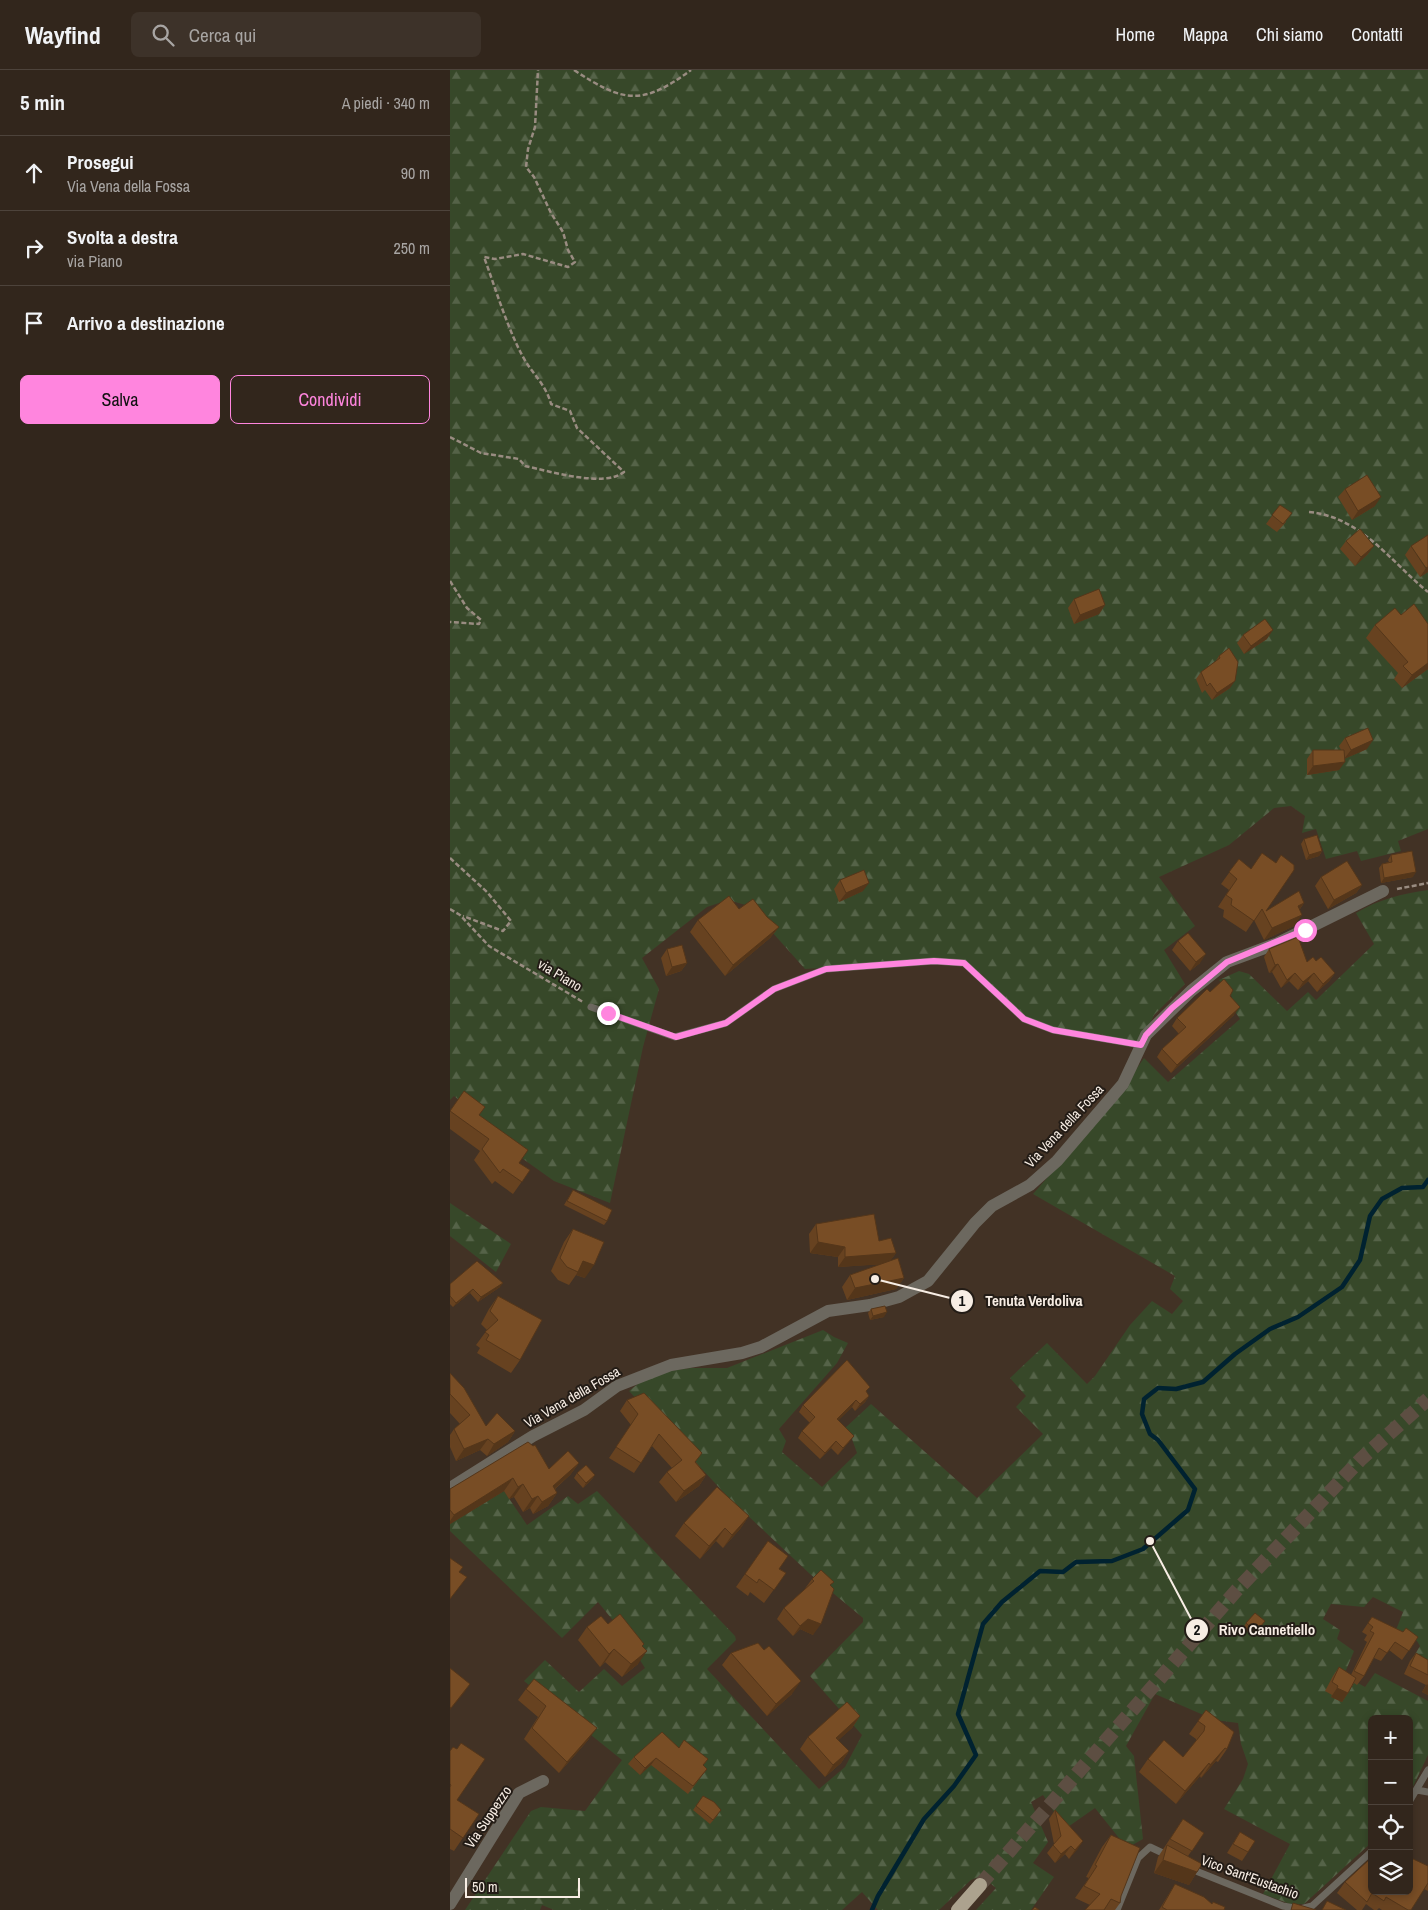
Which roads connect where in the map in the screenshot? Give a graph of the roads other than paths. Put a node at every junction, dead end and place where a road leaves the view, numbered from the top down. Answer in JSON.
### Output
{"nodes":[{"id":1,"x":1383,"y":891,"type":"road end"},
{"id":2,"x":591,"y":1007,"type":"road end"},
{"id":3,"x":1141,"y":1045,"type":"junction"},
{"id":4,"x":450,"y":1488,"type":"edge"},
{"id":5,"x":1428,"y":1770,"type":"edge"},
{"id":6,"x":543,"y":1781,"type":"dead end"},
{"id":7,"x":1417,"y":1790,"type":"junction"},
{"id":8,"x":1428,"y":1792,"type":"edge"},
{"id":9,"x":1413,"y":1796,"type":"edge"},
{"id":10,"x":1368,"y":1855,"type":"edge"},
{"id":11,"x":1173,"y":1859,"type":"edge"},
{"id":12,"x":1180,"y":1863,"type":"edge"},
{"id":13,"x":980,"y":1885,"type":"tunnel mouth"},
{"id":14,"x":450,"y":1904,"type":"edge"},
{"id":15,"x":958,"y":1910,"type":"edge"},
{"id":16,"x":1117,"y":1910,"type":"edge"}],
"edges":[{"from":1,"to":3,"type":"street","name":"Via Vena della Fossa"},
{"from":2,"to":3,"type":"lane","name":"via Piano"},
{"from":3,"to":4,"type":"street","name":"Via Vena della Fossa"},
{"from":5,"to":7,"type":"lane"},
{"from":6,"to":14,"type":"street","name":"Via Suppezzo"},
{"from":7,"to":8,"type":"lane"},
{"from":7,"to":9,"type":"lane"},
{"from":10,"to":12,"type":"lane","name":"Vico Sant'Eustachio"},
{"from":11,"to":16,"type":"lane"},
{"from":13,"to":15,"type":"highway"}]}
